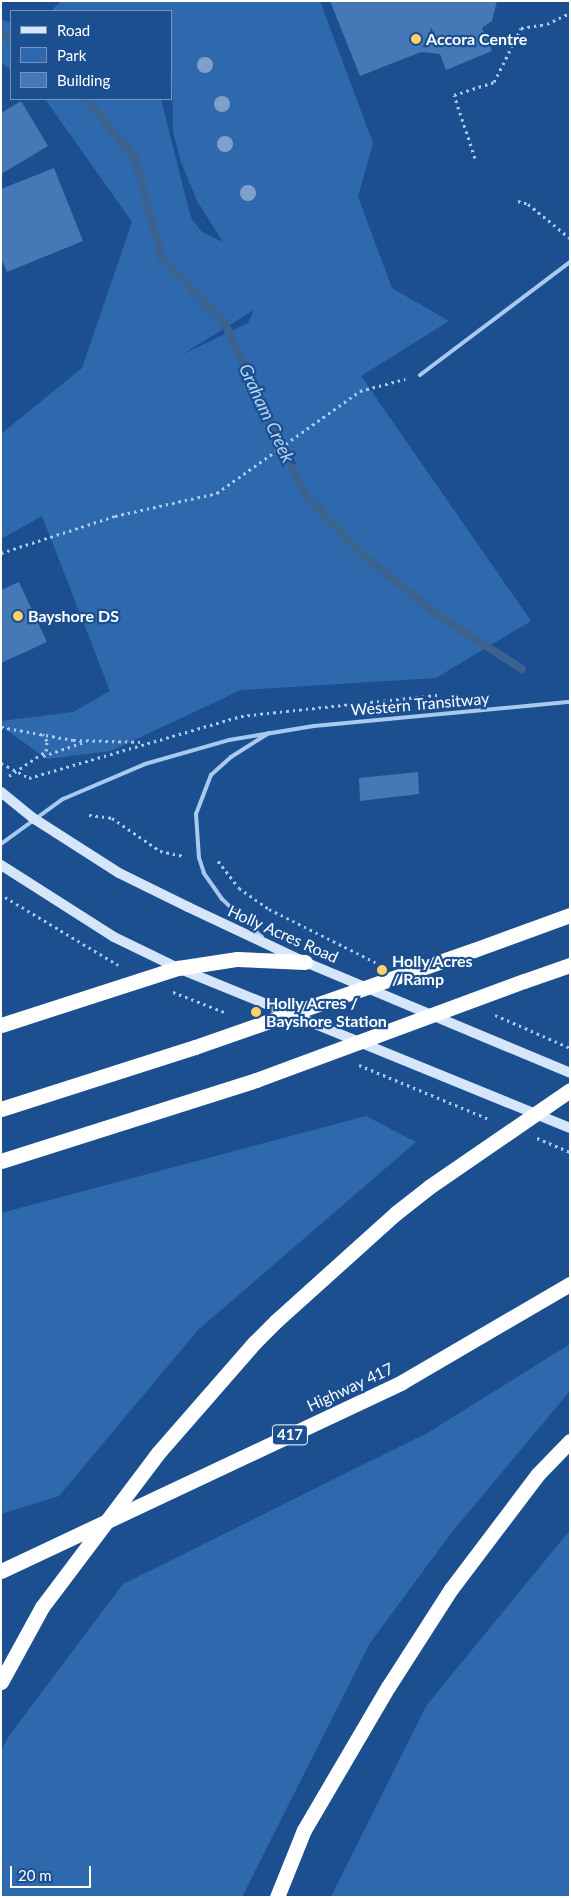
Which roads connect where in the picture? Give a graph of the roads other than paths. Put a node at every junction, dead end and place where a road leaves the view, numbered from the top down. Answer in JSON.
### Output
{"nodes":[{"id":1,"x":570,"y":262,"type":"edge"},
{"id":2,"x":420,"y":375,"type":"road end"},
{"id":3,"x":570,"y":702,"type":"edge"},
{"id":4,"x":272,"y":732,"type":"junction"},
{"id":5,"x":1,"y":792,"type":"edge"},
{"id":6,"x":33,"y":818,"type":"junction"},
{"id":7,"x":1,"y":844,"type":"edge"},
{"id":8,"x":1,"y":865,"type":"edge"},
{"id":9,"x":570,"y":915,"type":"edge"},
{"id":10,"x":272,"y":947,"type":"junction"},
{"id":11,"x":305,"y":962,"type":"junction"},
{"id":12,"x":570,"y":964,"type":"edge"},
{"id":13,"x":178,"y":968,"type":"junction"},
{"id":14,"x":1,"y":1025,"type":"edge"},
{"id":15,"x":570,"y":1073,"type":"edge"},
{"id":16,"x":570,"y":1090,"type":"edge"},
{"id":17,"x":1,"y":1110,"type":"edge"},
{"id":18,"x":570,"y":1128,"type":"edge"},
{"id":19,"x":1,"y":1160,"type":"edge"},
{"id":20,"x":570,"y":1284,"type":"edge"},
{"id":21,"x":570,"y":1441,"type":"edge"},
{"id":22,"x":1,"y":1571,"type":"edge"},
{"id":23,"x":1,"y":1682,"type":"edge"},
{"id":24,"x":277,"y":1897,"type":"edge"}],
"edges":[{"from":1,"to":2,"type":"lane"},
{"from":3,"to":4,"type":"lane","name":"Western Transitway"},
{"from":4,"to":6,"type":"lane","name":"Western Transitway"},
{"from":4,"to":10,"type":"lane","name":"Western Transitway"},
{"from":5,"to":6,"type":"main road","name":"Holly Acres Road"},
{"from":6,"to":7,"type":"lane","name":"Western Transitway"},
{"from":6,"to":10,"type":"main road","name":"Holly Acres Road"},
{"from":8,"to":13,"type":"main road"},
{"from":9,"to":17,"type":"highway","bridge":true},
{"from":10,"to":11,"type":"main road","name":"Holly Acres Road"},
{"from":11,"to":13,"type":"highway"},
{"from":11,"to":15,"type":"main road","name":"Holly Acres Road"},
{"from":12,"to":19,"type":"highway","bridge":true},
{"from":13,"to":14,"type":"highway"},
{"from":13,"to":18,"type":"main road"},
{"from":16,"to":23,"type":"highway","bridge":true},
{"from":20,"to":22,"type":"highway","name":"Highway 417","number":"417"},
{"from":21,"to":24,"type":"highway"}]}
